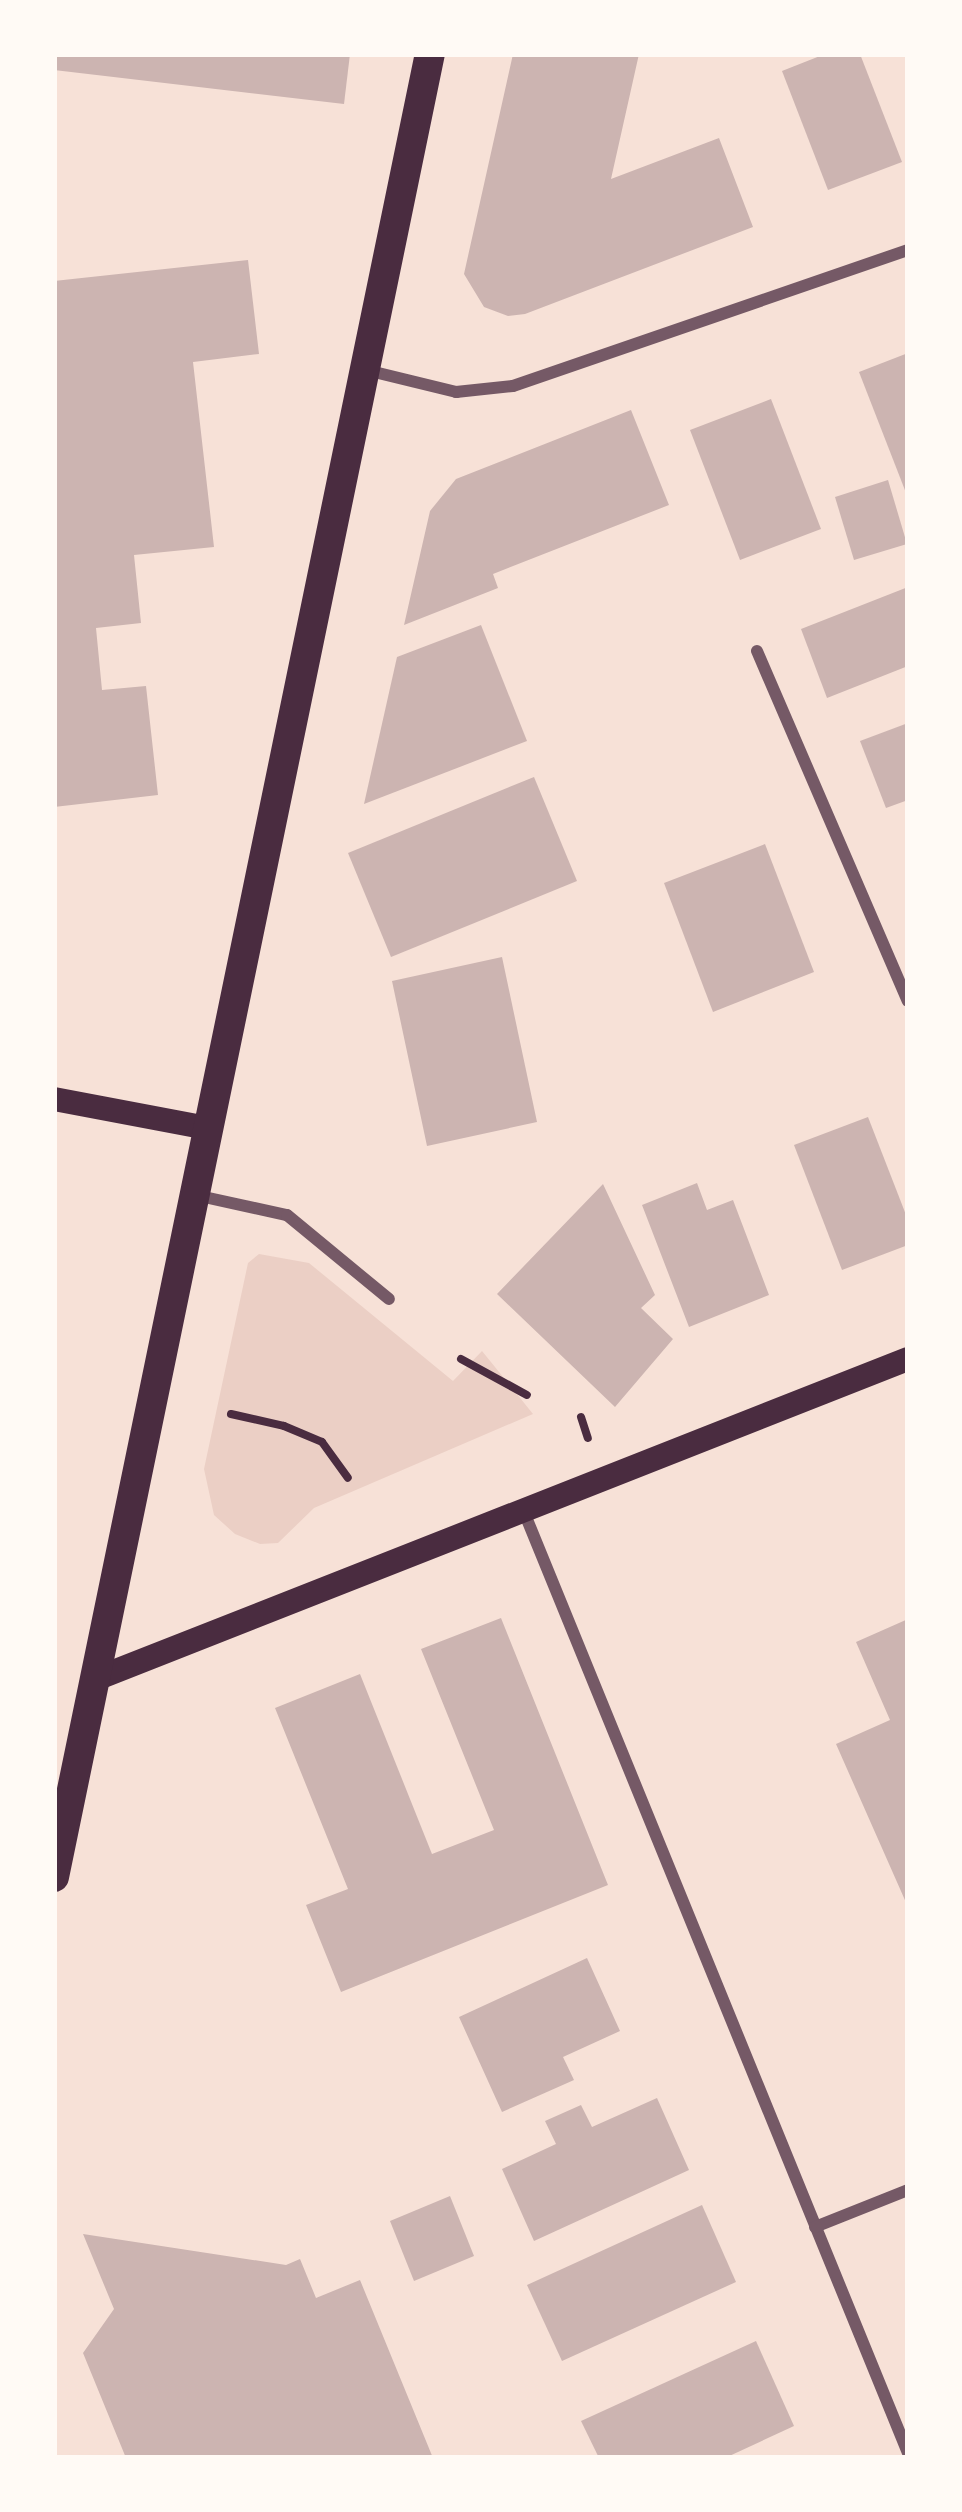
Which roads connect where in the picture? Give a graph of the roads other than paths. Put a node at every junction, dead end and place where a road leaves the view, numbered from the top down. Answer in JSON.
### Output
{"nodes":[{"id":1,"x":430,"y":54,"type":"edge"},
{"id":2,"x":908,"y":250,"type":"edge"},
{"id":3,"x":364,"y":369,"type":"junction"},
{"id":4,"x":758,"y":651,"type":"dead end"},
{"id":5,"x":908,"y":1000,"type":"edge"},
{"id":6,"x":54,"y":1099,"type":"edge"},
{"id":7,"x":207,"y":1128,"type":"junction"},
{"id":8,"x":194,"y":1195,"type":"junction"},
{"id":9,"x":389,"y":1300,"type":"dead end"},
{"id":10,"x":908,"y":1360,"type":"edge"},
{"id":11,"x":524,"y":1512,"type":"junction"},
{"id":12,"x":93,"y":1680,"type":"junction"},
{"id":13,"x":54,"y":1877,"type":"edge"},
{"id":14,"x":908,"y":2190,"type":"edge"},
{"id":15,"x":815,"y":2228,"type":"junction"},
{"id":16,"x":908,"y":2453,"type":"edge"}],
"edges":[{"from":1,"to":3,"type":"main road"},
{"from":2,"to":3,"type":"street"},
{"from":3,"to":7,"type":"main road"},
{"from":4,"to":5,"type":"street"},
{"from":6,"to":7,"type":"main road"},
{"from":7,"to":8,"type":"main road"},
{"from":8,"to":9,"type":"street"},
{"from":8,"to":12,"type":"main road"},
{"from":10,"to":11,"type":"main road"},
{"from":11,"to":12,"type":"main road"},
{"from":11,"to":15,"type":"street"},
{"from":12,"to":13,"type":"main road"},
{"from":14,"to":15,"type":"street"},
{"from":15,"to":16,"type":"street"}]}
